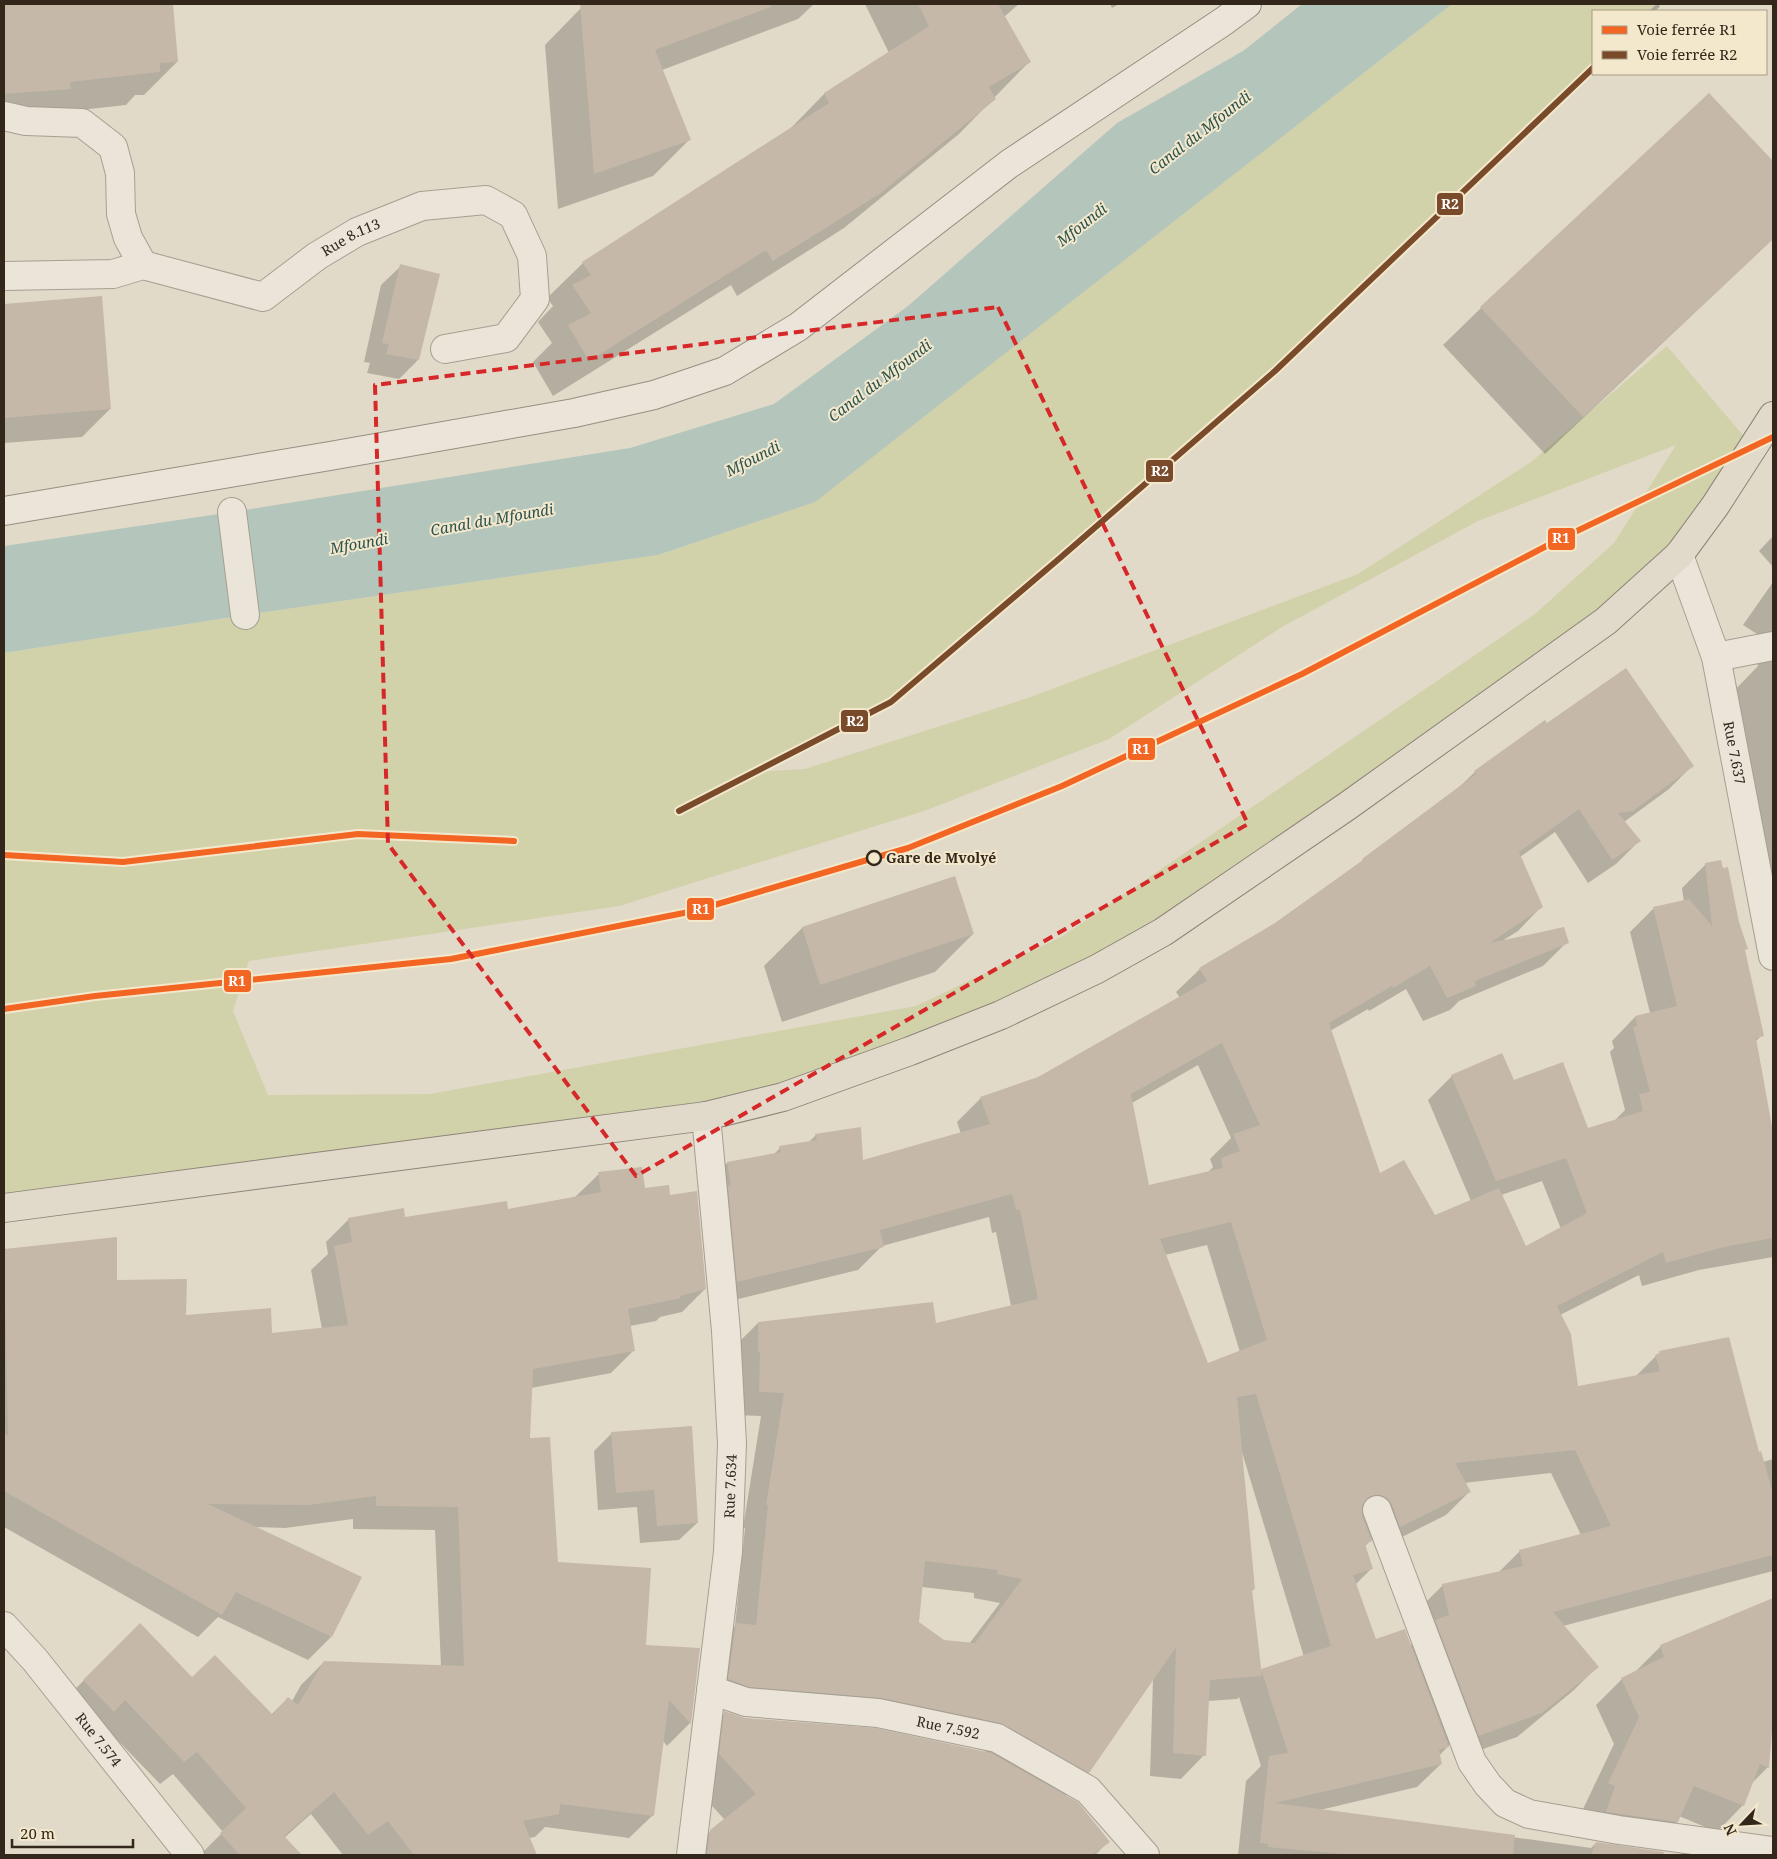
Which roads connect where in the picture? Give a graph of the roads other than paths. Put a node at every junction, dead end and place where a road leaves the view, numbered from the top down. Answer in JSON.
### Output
{"nodes":[{"id":1,"x":1246,"y":4,"type":"edge"},
{"id":2,"x":4,"y":116,"type":"edge"},
{"id":3,"x":143,"y":265,"type":"junction"},
{"id":4,"x":4,"y":276,"type":"edge"},
{"id":5,"x":445,"y":349,"type":"dead end"},
{"id":6,"x":1773,"y":416,"type":"edge"},
{"id":7,"x":4,"y":511,"type":"edge"},
{"id":8,"x":232,"y":512,"type":"dead end"},
{"id":9,"x":1680,"y":555,"type":"junction"},
{"id":10,"x":244,"y":615,"type":"dead end"},
{"id":11,"x":1773,"y":646,"type":"edge"},
{"id":12,"x":1716,"y":657,"type":"junction"},
{"id":13,"x":1773,"y":956,"type":"edge"},
{"id":14,"x":706,"y":1116,"type":"junction"},
{"id":15,"x":4,"y":1208,"type":"edge"},
{"id":16,"x":1377,"y":1510,"type":"dead end"},
{"id":17,"x":4,"y":1626,"type":"edge"},
{"id":18,"x":711,"y":1690,"type":"junction"},
{"id":19,"x":1773,"y":1851,"type":"edge"},
{"id":20,"x":190,"y":1855,"type":"edge"},
{"id":21,"x":691,"y":1855,"type":"edge"},
{"id":22,"x":1145,"y":1855,"type":"edge"}],
"edges":[{"from":1,"to":7,"type":"street"},
{"from":2,"to":3,"type":"street"},
{"from":3,"to":4,"type":"street"},
{"from":3,"to":5,"type":"street","name":"Rue 8.113"},
{"from":6,"to":9,"type":"main road"},
{"from":8,"to":10,"type":"street"},
{"from":9,"to":12,"type":"street","name":"Rue 7.637"},
{"from":9,"to":14,"type":"main road"},
{"from":11,"to":12,"type":"street"},
{"from":12,"to":13,"type":"street","name":"Rue 7.637"},
{"from":14,"to":15,"type":"main road"},
{"from":14,"to":18,"type":"street","name":"Rue 7.634"},
{"from":16,"to":19,"type":"street"},
{"from":17,"to":20,"type":"street","name":"Rue 7.574"},
{"from":18,"to":21,"type":"street","name":"Rue 7.634"},
{"from":18,"to":22,"type":"street","name":"Rue 7.592"}]}
